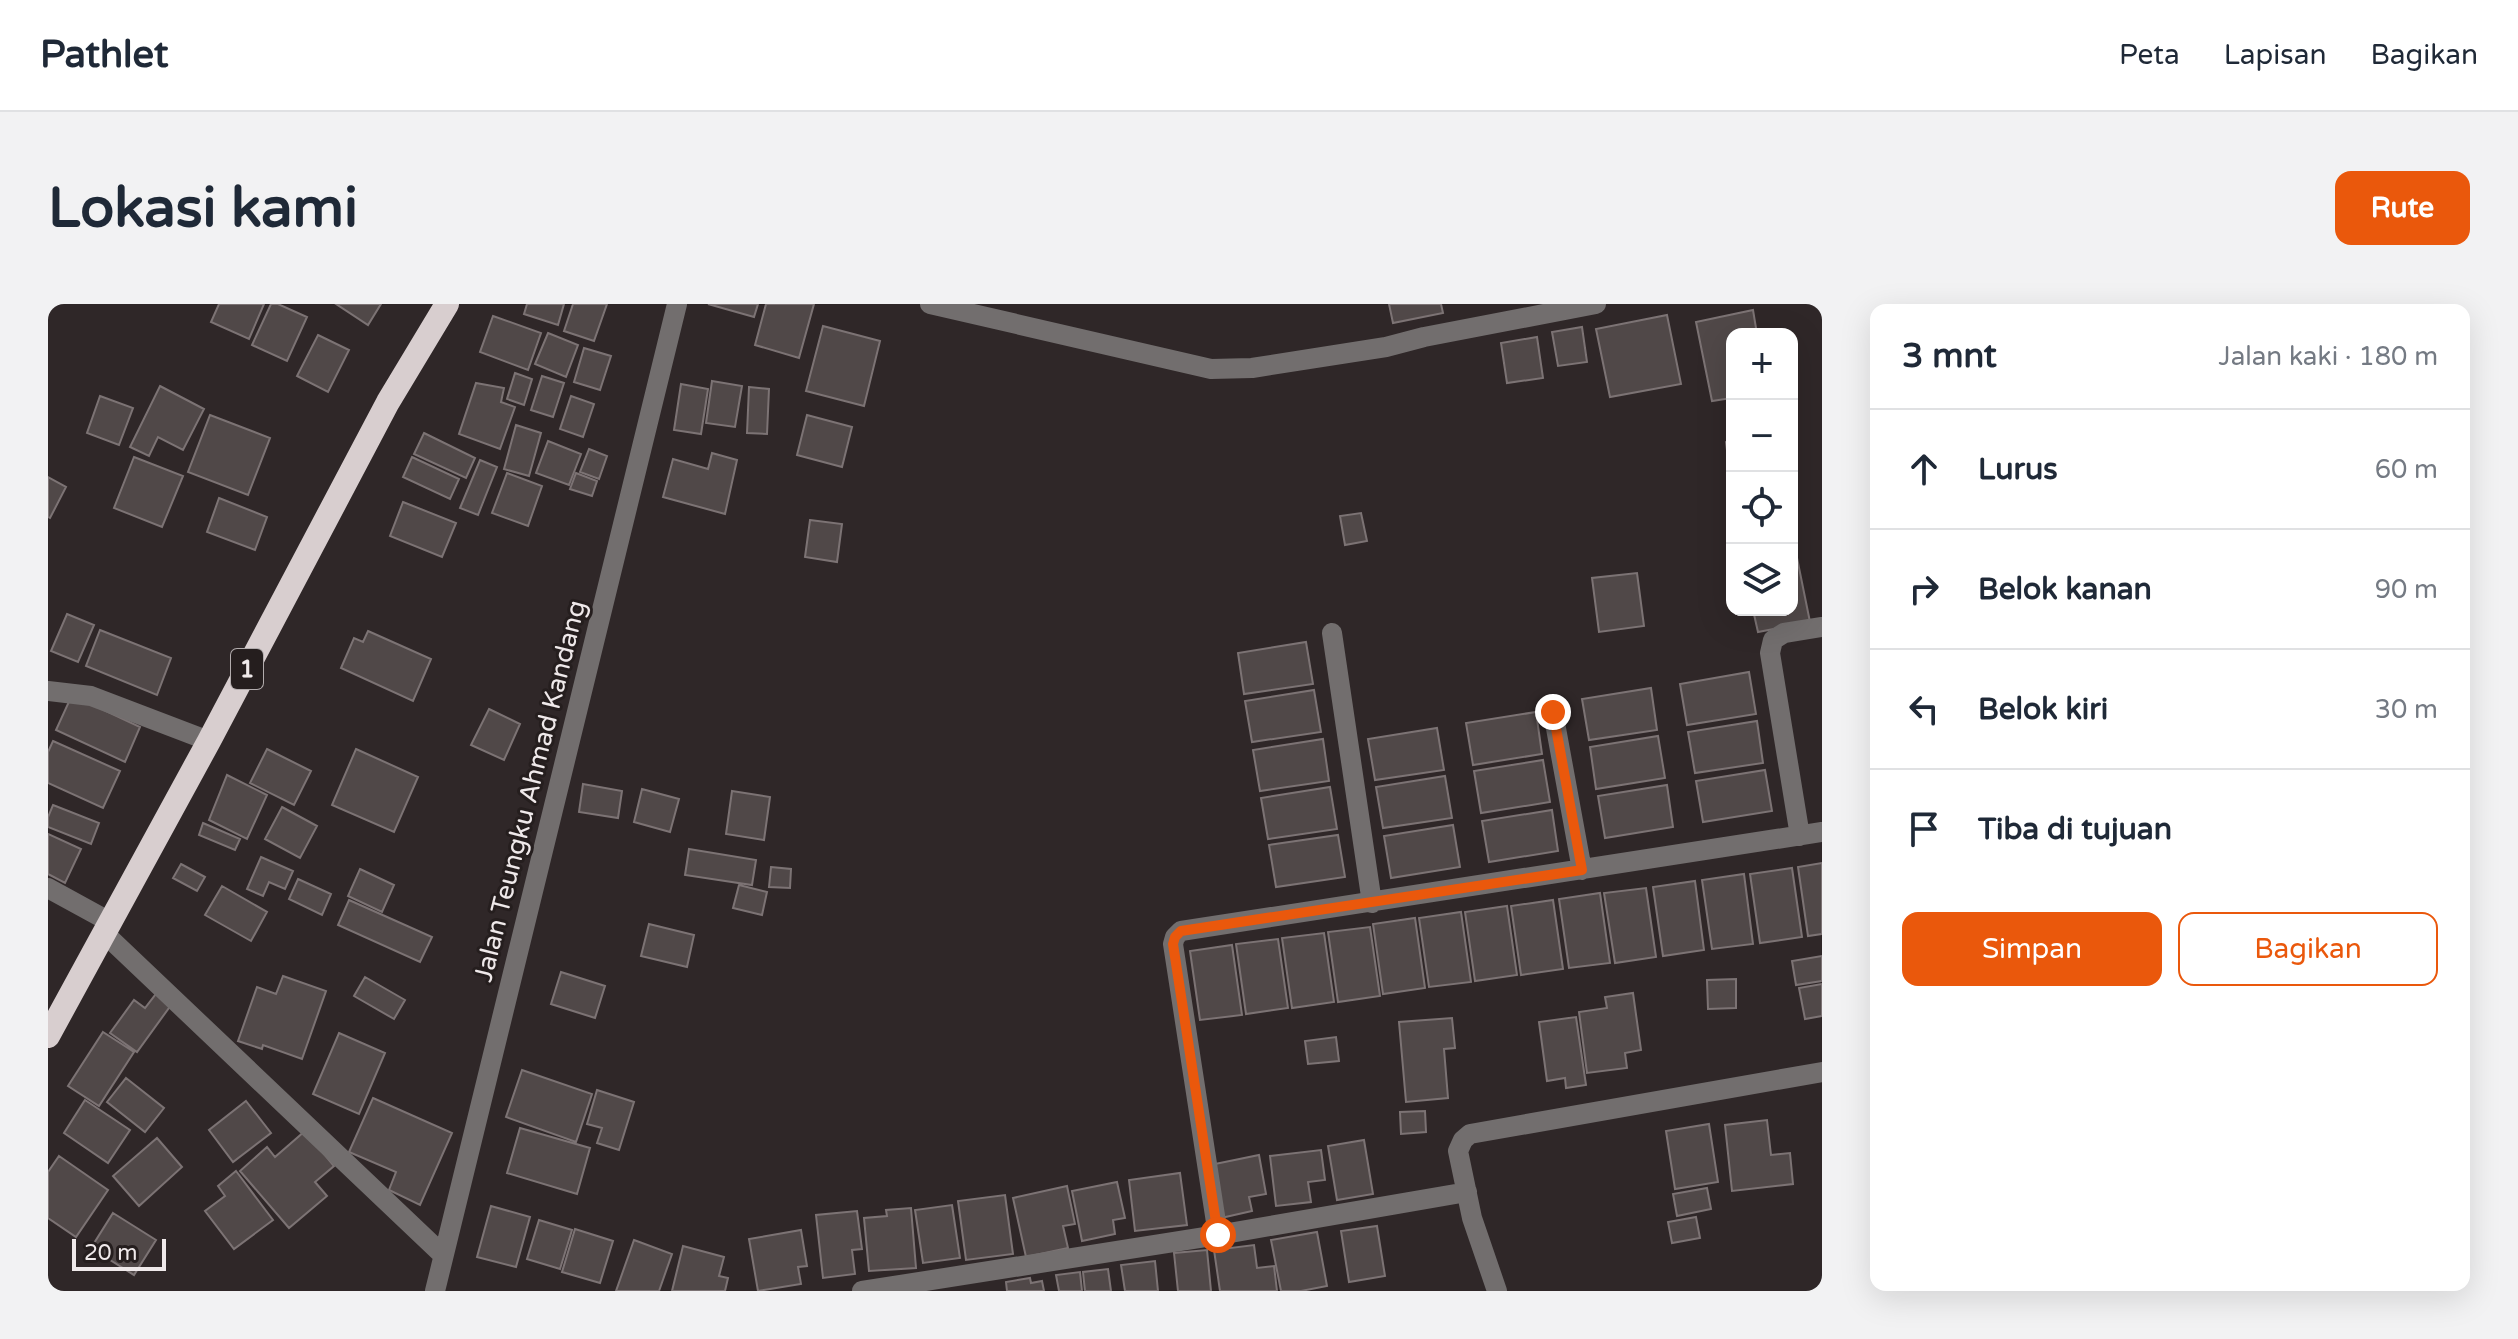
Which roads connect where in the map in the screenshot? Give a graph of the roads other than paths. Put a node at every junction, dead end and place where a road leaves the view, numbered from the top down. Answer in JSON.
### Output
{"nodes":[{"id":1,"x":447,"y":304,"type":"edge"},
{"id":2,"x":677,"y":304,"type":"edge"},
{"id":3,"x":930,"y":304,"type":"edge"},
{"id":4,"x":1596,"y":304,"type":"edge"},
{"id":5,"x":1822,"y":627,"type":"edge"},
{"id":6,"x":1332,"y":633,"type":"dead end"},
{"id":7,"x":48,"y":691,"type":"edge"},
{"id":8,"x":1553,"y":712,"type":"dead end"},
{"id":9,"x":209,"y":741,"type":"junction"},
{"id":10,"x":1822,"y":832,"type":"edge"},
{"id":11,"x":1800,"y":836,"type":"junction"},
{"id":12,"x":1582,"y":870,"type":"junction"},
{"id":13,"x":48,"y":888,"type":"edge"},
{"id":14,"x":1372,"y":903,"type":"junction"},
{"id":15,"x":107,"y":927,"type":"junction"},
{"id":16,"x":48,"y":1036,"type":"edge"},
{"id":17,"x":1822,"y":1072,"type":"edge"},
{"id":18,"x":1467,"y":1192,"type":"junction"},
{"id":19,"x":1218,"y":1235,"type":"junction"},
{"id":20,"x":443,"y":1255,"type":"junction"},
{"id":21,"x":435,"y":1291,"type":"edge"},
{"id":22,"x":862,"y":1291,"type":"edge"},
{"id":23,"x":1497,"y":1291,"type":"edge"}],
"edges":[{"from":1,"to":9,"type":"highway","number":"1"},
{"from":2,"to":20,"type":"street","name":"Jalan Teungku Ahmad Kandang"},
{"from":3,"to":4,"type":"street"},
{"from":5,"to":11,"type":"street"},
{"from":6,"to":14,"type":"street"},
{"from":7,"to":9,"type":"street"},
{"from":8,"to":12,"type":"street"},
{"from":9,"to":15,"type":"highway","number":"1"},
{"from":10,"to":11,"type":"street"},
{"from":11,"to":12,"type":"street"},
{"from":12,"to":14,"type":"street"},
{"from":13,"to":15,"type":"street"},
{"from":14,"to":19,"type":"street"},
{"from":15,"to":16,"type":"highway","number":"1"},
{"from":15,"to":20,"type":"street"},
{"from":17,"to":18,"type":"street"},
{"from":18,"to":19,"type":"street"},
{"from":18,"to":23,"type":"street"},
{"from":19,"to":22,"type":"street"},
{"from":20,"to":21,"type":"street","name":"Jalan Teungku Ahmad Kandang"}]}
